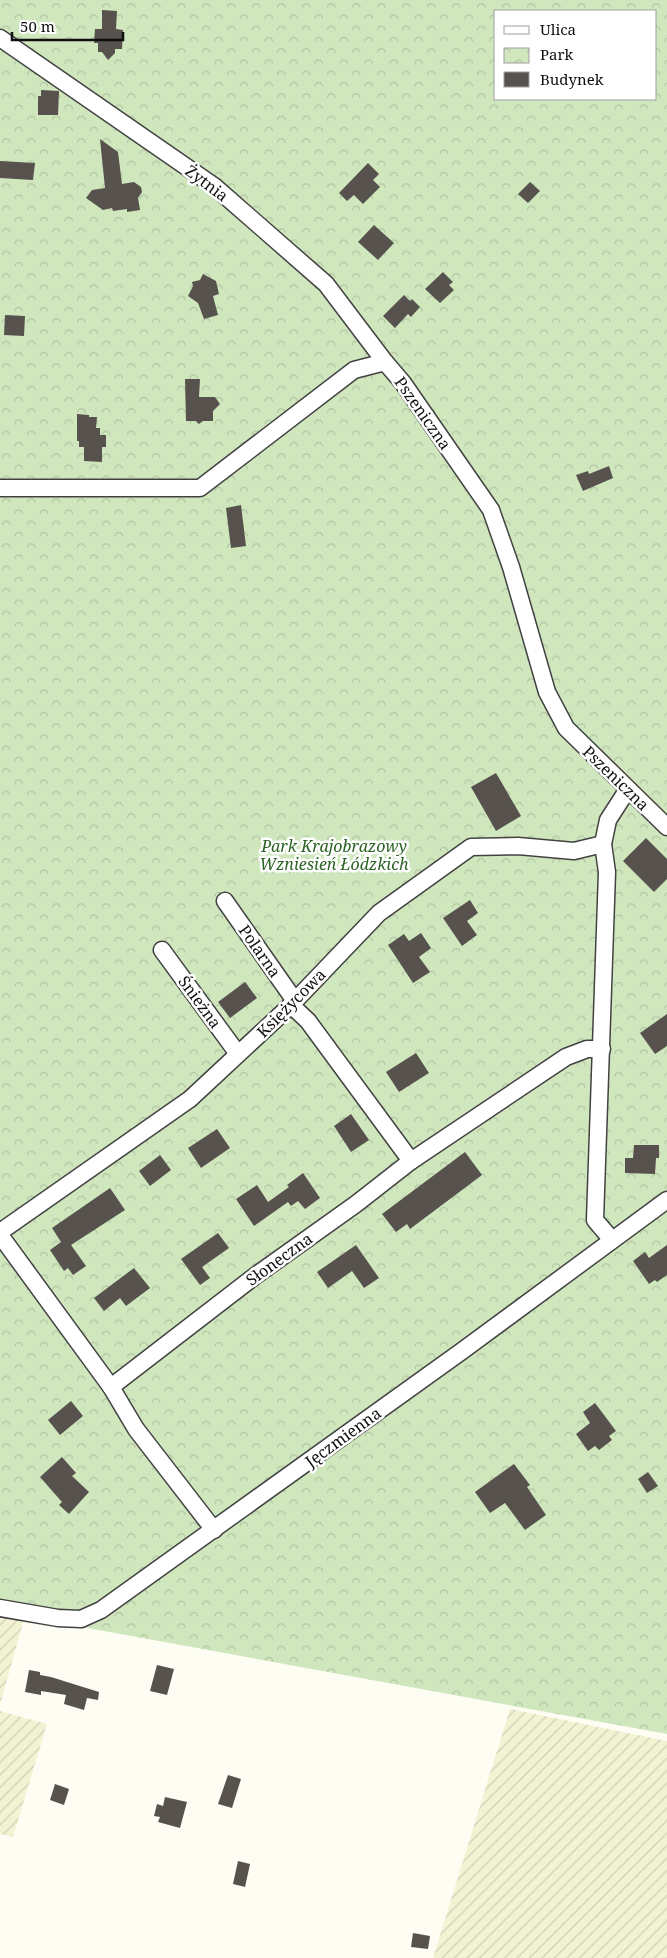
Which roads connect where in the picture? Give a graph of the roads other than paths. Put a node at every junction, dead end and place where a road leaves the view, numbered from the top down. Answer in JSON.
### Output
{"nodes":[{"id":1,"x":0,"y":38,"type":"edge"},
{"id":2,"x":385,"y":362,"type":"junction"},
{"id":3,"x":0,"y":488,"type":"edge"},
{"id":4,"x":628,"y":789,"type":"junction"},
{"id":5,"x":667,"y":827,"type":"edge"},
{"id":6,"x":603,"y":844,"type":"junction"},
{"id":7,"x":225,"y":901,"type":"dead end"},
{"id":8,"x":162,"y":950,"type":"dead end"},
{"id":9,"x":293,"y":1003,"type":"junction"},
{"id":10,"x":602,"y":1049,"type":"junction"},
{"id":11,"x":238,"y":1054,"type":"junction"},
{"id":12,"x":411,"y":1161,"type":"junction"},
{"id":13,"x":667,"y":1200,"type":"edge"},
{"id":14,"x":0,"y":1234,"type":"edge"},
{"id":15,"x":612,"y":1240,"type":"junction"},
{"id":16,"x":111,"y":1387,"type":"junction"},
{"id":17,"x":214,"y":1530,"type":"junction"},
{"id":18,"x":0,"y":1608,"type":"edge"}],
"edges":[{"from":1,"to":2,"type":"street","name":"Żytnia"},
{"from":2,"to":3,"type":"street","name":"Pszeniczna"},
{"from":2,"to":4,"type":"street","name":"Pszeniczna"},
{"from":4,"to":5,"type":"street","name":"Pszeniczna"},
{"from":4,"to":6,"type":"street"},
{"from":6,"to":9,"type":"street","name":"Księżycowa"},
{"from":6,"to":10,"type":"street"},
{"from":7,"to":9,"type":"street","name":"Polarna"},
{"from":8,"to":11,"type":"street","name":"Śnieżna"},
{"from":9,"to":11,"type":"street","name":"Księżycowa"},
{"from":9,"to":12,"type":"street","name":"Polarna"},
{"from":10,"to":12,"type":"street","name":"Słoneczna"},
{"from":10,"to":15,"type":"street"},
{"from":11,"to":14,"type":"street","name":"Księżycowa"},
{"from":12,"to":16,"type":"street","name":"Słoneczna"},
{"from":13,"to":15,"type":"street","name":"Jęczmienna"},
{"from":14,"to":16,"type":"street"},
{"from":15,"to":17,"type":"street","name":"Jęczmienna"},
{"from":16,"to":17,"type":"street"},
{"from":17,"to":18,"type":"street","name":"Jęczmienna"}]}
